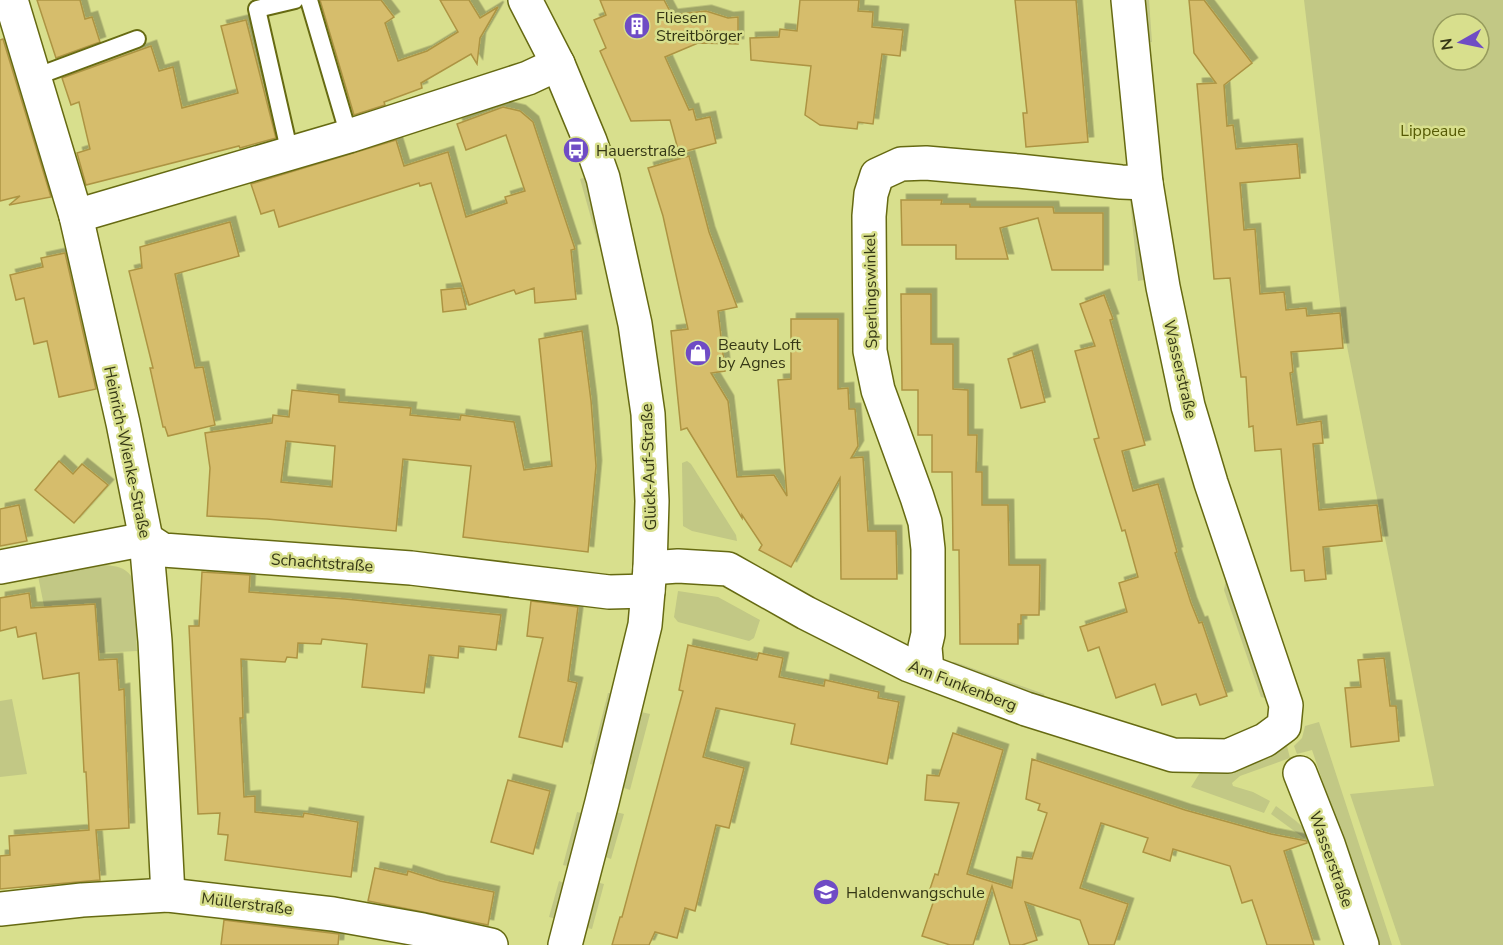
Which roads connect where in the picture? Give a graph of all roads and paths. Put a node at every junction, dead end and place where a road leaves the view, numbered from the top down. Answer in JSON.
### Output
{"nodes":[{"id":1,"x":296,"y":0,"type":"edge"},
{"id":2,"x":309,"y":0,"type":"edge"},
{"id":3,"x":525,"y":0,"type":"edge"},
{"id":4,"x":1128,"y":0,"type":"edge"},
{"id":5,"x":9,"y":16,"type":"edge"},
{"id":6,"x":137,"y":39,"type":"dead end"},
{"id":7,"x":558,"y":64,"type":"junction"},
{"id":8,"x":35,"y":77,"type":"junction"},
{"id":9,"x":349,"y":136,"type":"junction"},
{"id":10,"x":290,"y":154,"type":"junction"},
{"id":11,"x":1146,"y":183,"type":"junction"},
{"id":12,"x":76,"y":216,"type":"junction"},
{"id":13,"x":146,"y":539,"type":"junction"},
{"id":14,"x":0,"y":567,"type":"edge"},
{"id":15,"x":649,"y":580,"type":"junction"},
{"id":16,"x":927,"y":671,"type":"junction"},
{"id":17,"x":1284,"y":726,"type":"joint"},
{"id":18,"x":1300,"y":773,"type":"dead end"},
{"id":19,"x":168,"y":895,"type":"junction"},
{"id":20,"x":0,"y":909,"type":"edge"},
{"id":21,"x":491,"y":945,"type":"edge"},
{"id":22,"x":565,"y":945,"type":"edge"},
{"id":23,"x":1362,"y":945,"type":"edge"}],
"edges":[{"from":1,"to":10,"type":"lane"},
{"from":2,"to":9,"type":"lane"},
{"from":3,"to":7,"type":"street","name":"Glück-Auf-Straße"},
{"from":4,"to":11,"type":"street","name":"Wasserstraße"},
{"from":5,"to":8,"type":"street","name":"Heinrich-Wienke-Straße"},
{"from":6,"to":8,"type":"lane"},
{"from":7,"to":9,"type":"street"},
{"from":7,"to":15,"type":"street","name":"Glück-Auf-Straße"},
{"from":8,"to":12,"type":"street","name":"Heinrich-Wienke-Straße"},
{"from":9,"to":10,"type":"street"},
{"from":10,"to":12,"type":"street"},
{"from":11,"to":16,"type":"street","name":"Sperlingswinkel"},
{"from":11,"to":17,"type":"street","name":"Wasserstraße"},
{"from":12,"to":13,"type":"street","name":"Heinrich-Wienke-Straße"},
{"from":13,"to":14,"type":"street"},
{"from":13,"to":15,"type":"street","name":"Schachtstraße"},
{"from":13,"to":19,"type":"street","name":"Heinrich-Wienke-Straße"},
{"from":15,"to":16,"type":"street","name":"Am Funkenberg"},
{"from":15,"to":22,"type":"street","name":"Glück-Auf-Straße"},
{"from":16,"to":17,"type":"street","name":"Am Funkenberg"},
{"from":18,"to":23,"type":"street","name":"Wasserstraße"},
{"from":19,"to":20,"type":"street","name":"Müllerstraße"},
{"from":19,"to":21,"type":"street","name":"Müllerstraße"}]}
